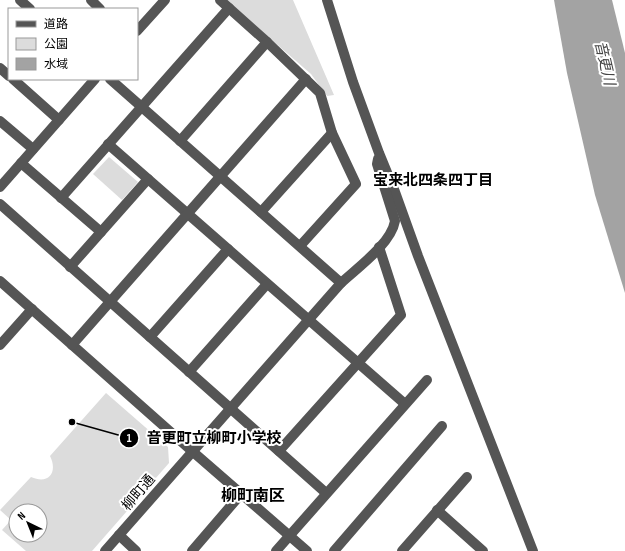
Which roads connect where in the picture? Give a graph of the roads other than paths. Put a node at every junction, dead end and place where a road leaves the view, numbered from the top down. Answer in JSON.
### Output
{"nodes":[{"id":1,"x":20,"y":0,"type":"edge"},
{"id":2,"x":91,"y":0,"type":"edge"},
{"id":3,"x":165,"y":0,"type":"edge"},
{"id":4,"x":220,"y":0,"type":"edge"},
{"id":5,"x":327,"y":0,"type":"edge"},
{"id":6,"x":29,"y":8,"type":"edge"},
{"id":7,"x":99,"y":8,"type":"edge"},
{"id":8,"x":229,"y":8,"type":"junction"},
{"id":9,"x":138,"y":30,"type":"edge"},
{"id":10,"x":267,"y":42,"type":"junction"},
{"id":11,"x":0,"y":68,"type":"edge"},
{"id":12,"x":8,"y":75,"type":"edge"},
{"id":13,"x":306,"y":79,"type":"junction"},
{"id":14,"x":14,"y":80,"type":"edge"},
{"id":15,"x":94,"y":80,"type":"edge"},
{"id":16,"x":111,"y":80,"type":"edge"},
{"id":17,"x":141,"y":107,"type":"junction"},
{"id":18,"x":59,"y":120,"type":"junction"},
{"id":19,"x":0,"y":121,"type":"edge"},
{"id":20,"x":332,"y":132,"type":"junction"},
{"id":21,"x":180,"y":141,"type":"junction"},
{"id":22,"x":108,"y":144,"type":"junction"},
{"id":23,"x":33,"y":149,"type":"junction"},
{"id":24,"x":379,"y":153,"type":"junction"},
{"id":25,"x":21,"y":163,"type":"junction"},
{"id":26,"x":220,"y":177,"type":"junction"},
{"id":27,"x":148,"y":179,"type":"junction"},
{"id":28,"x":1,"y":182,"type":"edge"},
{"id":29,"x":61,"y":198,"type":"junction"},
{"id":30,"x":0,"y":204,"type":"edge"},
{"id":31,"x":260,"y":212,"type":"junction"},
{"id":32,"x":187,"y":214,"type":"junction"},
{"id":33,"x":101,"y":232,"type":"junction"},
{"id":34,"x":300,"y":246,"type":"junction"},
{"id":35,"x":379,"y":247,"type":"junction"},
{"id":36,"x":228,"y":249,"type":"junction"},
{"id":37,"x":70,"y":267,"type":"junction"},
{"id":38,"x":0,"y":281,"type":"edge"},
{"id":39,"x":341,"y":283,"type":"junction"},
{"id":40,"x":267,"y":284,"type":"junction"},
{"id":41,"x":110,"y":302,"type":"junction"},
{"id":42,"x":32,"y":309,"type":"junction"},
{"id":43,"x":308,"y":319,"type":"junction"},
{"id":44,"x":150,"y":337,"type":"junction"},
{"id":45,"x":72,"y":344,"type":"junction"},
{"id":46,"x":0,"y":345,"type":"edge"},
{"id":47,"x":358,"y":363,"type":"junction"},
{"id":48,"x":190,"y":372,"type":"junction"},
{"id":49,"x":426,"y":380,"type":"dead end"},
{"id":50,"x":405,"y":404,"type":"junction"},
{"id":51,"x":230,"y":408,"type":"junction"},
{"id":52,"x":442,"y":426,"type":"dead end"},
{"id":53,"x":192,"y":451,"type":"junction"},
{"id":54,"x":279,"y":451,"type":"junction"},
{"id":55,"x":467,"y":477,"type":"dead end"},
{"id":56,"x":326,"y":493,"type":"junction"},
{"id":57,"x":241,"y":494,"type":"junction"},
{"id":58,"x":437,"y":510,"type":"junction"},
{"id":59,"x":118,"y":536,"type":"junction"},
{"id":60,"x":289,"y":536,"type":"junction"},
{"id":61,"x":105,"y":551,"type":"edge"},
{"id":62,"x":136,"y":551,"type":"edge"},
{"id":63,"x":192,"y":551,"type":"edge"},
{"id":64,"x":276,"y":551,"type":"edge"},
{"id":65,"x":307,"y":551,"type":"edge"},
{"id":66,"x":334,"y":551,"type":"edge"},
{"id":67,"x":402,"y":551,"type":"edge"},
{"id":68,"x":483,"y":551,"type":"edge"},
{"id":69,"x":533,"y":551,"type":"edge"}],
"edges":[{"from":1,"to":6,"type":"street"},
{"from":2,"to":7,"type":"street"},
{"from":3,"to":9,"type":"street"},
{"from":4,"to":8,"type":"street"},
{"from":5,"to":24,"type":"street"},
{"from":8,"to":10,"type":"street"},
{"from":8,"to":17,"type":"street"},
{"from":10,"to":13,"type":"street"},
{"from":10,"to":21,"type":"street"},
{"from":11,"to":12,"type":"street"},
{"from":13,"to":20,"type":"street"},
{"from":13,"to":26,"type":"street"},
{"from":14,"to":18,"type":"street"},
{"from":15,"to":18,"type":"street"},
{"from":16,"to":17,"type":"street"},
{"from":17,"to":21,"type":"street"},
{"from":17,"to":22,"type":"street"},
{"from":18,"to":23,"type":"street"},
{"from":19,"to":23,"type":"street"},
{"from":20,"to":31,"type":"street"},
{"from":20,"to":34,"type":"street"},
{"from":21,"to":26,"type":"street"},
{"from":22,"to":27,"type":"street"},
{"from":22,"to":29,"type":"street"},
{"from":23,"to":25,"type":"street"},
{"from":24,"to":35,"type":"street","name":"柳町通"},
{"from":24,"to":69,"type":"street"},
{"from":25,"to":28,"type":"street"},
{"from":25,"to":29,"type":"street"},
{"from":26,"to":31,"type":"street"},
{"from":26,"to":32,"type":"street"},
{"from":27,"to":32,"type":"street"},
{"from":27,"to":33,"type":"street"},
{"from":29,"to":33,"type":"street"},
{"from":30,"to":37,"type":"street"},
{"from":31,"to":34,"type":"street"},
{"from":32,"to":36,"type":"street"},
{"from":32,"to":41,"type":"street"},
{"from":33,"to":37,"type":"street"},
{"from":34,"to":39,"type":"street"},
{"from":35,"to":39,"type":"street","name":"柳町通"},
{"from":35,"to":47,"type":"street"},
{"from":36,"to":40,"type":"street"},
{"from":36,"to":44,"type":"street"},
{"from":37,"to":41,"type":"street"},
{"from":38,"to":42,"type":"street"},
{"from":39,"to":43,"type":"street","name":"柳町通"},
{"from":40,"to":43,"type":"street"},
{"from":40,"to":48,"type":"street"},
{"from":41,"to":44,"type":"street"},
{"from":41,"to":45,"type":"street"},
{"from":42,"to":45,"type":"street"},
{"from":42,"to":46,"type":"street"},
{"from":43,"to":47,"type":"street"},
{"from":43,"to":51,"type":"street","name":"柳町通"},
{"from":44,"to":48,"type":"street"},
{"from":45,"to":53,"type":"street"},
{"from":47,"to":50,"type":"street"},
{"from":47,"to":54,"type":"street"},
{"from":48,"to":51,"type":"street"},
{"from":49,"to":50,"type":"street"},
{"from":50,"to":56,"type":"street"},
{"from":51,"to":53,"type":"street","name":"柳町通"},
{"from":51,"to":54,"type":"street"},
{"from":52,"to":66,"type":"street"},
{"from":53,"to":57,"type":"street"},
{"from":53,"to":59,"type":"street","name":"柳町通"},
{"from":54,"to":56,"type":"street"},
{"from":55,"to":58,"type":"street"},
{"from":56,"to":60,"type":"street"},
{"from":57,"to":60,"type":"street"},
{"from":57,"to":63,"type":"street"},
{"from":58,"to":67,"type":"street"},
{"from":58,"to":68,"type":"street"},
{"from":59,"to":61,"type":"street","name":"柳町通"},
{"from":59,"to":62,"type":"street"},
{"from":60,"to":64,"type":"street"},
{"from":60,"to":65,"type":"street"}]}
